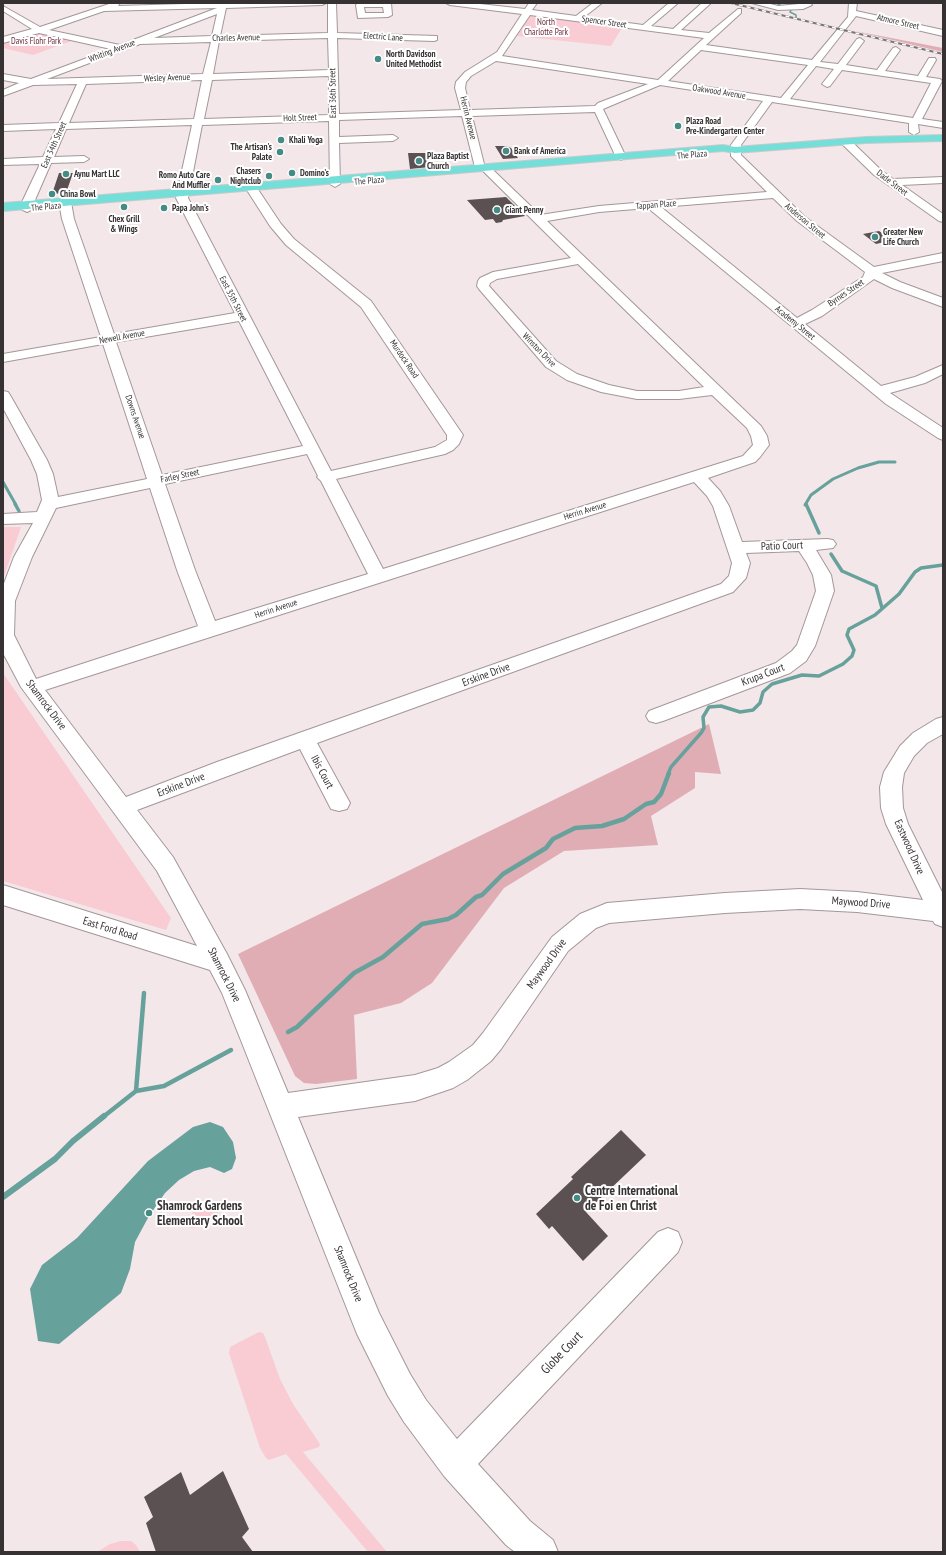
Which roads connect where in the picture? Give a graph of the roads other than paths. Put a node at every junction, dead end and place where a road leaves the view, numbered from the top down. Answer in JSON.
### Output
{"nodes":[{"id":1,"x":119,"y":3,"type":"edge"},
{"id":2,"x":322,"y":3,"type":"edge"},
{"id":3,"x":332,"y":3,"type":"edge"},
{"id":4,"x":450,"y":3,"type":"edge"},
{"id":5,"x":533,"y":3,"type":"edge"},
{"id":6,"x":583,"y":3,"type":"edge"},
{"id":7,"x":674,"y":3,"type":"edge"},
{"id":8,"x":707,"y":3,"type":"edge"},
{"id":9,"x":756,"y":3,"type":"edge"},
{"id":10,"x":806,"y":3,"type":"edge"},
{"id":11,"x":853,"y":3,"type":"edge"},
{"id":12,"x":597,"y":4,"type":"edge"},
{"id":13,"x":167,"y":5,"type":"edge"},
{"id":14,"x":223,"y":6,"type":"edge"},
{"id":15,"x":3,"y":8,"type":"edge"},
{"id":16,"x":131,"y":8,"type":"junction"},
{"id":17,"x":103,"y":9,"type":"junction"},
{"id":18,"x":528,"y":12,"type":"junction"},
{"id":19,"x":853,"y":13,"type":"junction"},
{"id":20,"x":749,"y":15,"type":"dead end"},
{"id":21,"x":114,"y":18,"type":"dead end"},
{"id":22,"x":578,"y":18,"type":"junction"},
{"id":23,"x":645,"y":27,"type":"junction"},
{"id":24,"x":37,"y":29,"type":"junction"},
{"id":25,"x":676,"y":31,"type":"junction"},
{"id":26,"x":943,"y":33,"type":"edge"},
{"id":27,"x":332,"y":36,"type":"junction"},
{"id":28,"x":709,"y":36,"type":"junction"},
{"id":29,"x":434,"y":38,"type":"dead end"},
{"id":30,"x":216,"y":39,"type":"junction"},
{"id":31,"x":3,"y":40,"type":"edge"},
{"id":32,"x":139,"y":40,"type":"junction"},
{"id":33,"x":860,"y":41,"type":"dead end"},
{"id":34,"x":699,"y":47,"type":"junction"},
{"id":35,"x":120,"y":48,"type":"junction"},
{"id":36,"x":896,"y":50,"type":"dead end"},
{"id":37,"x":496,"y":58,"type":"junction"},
{"id":38,"x":932,"y":60,"type":"dead end"},
{"id":39,"x":814,"y":63,"type":"junction"},
{"id":40,"x":840,"y":67,"type":"junction"},
{"id":41,"x":926,"y":70,"type":"junction"},
{"id":42,"x":880,"y":72,"type":"junction"},
{"id":43,"x":332,"y":74,"type":"junction"},
{"id":44,"x":834,"y":74,"type":"junction"},
{"id":45,"x":937,"y":76,"type":"junction"},
{"id":46,"x":3,"y":77,"type":"edge"},
{"id":47,"x":207,"y":77,"type":"junction"},
{"id":48,"x":860,"y":78,"type":"dead end"},
{"id":49,"x":921,"y":78,"type":"junction"},
{"id":50,"x":82,"y":81,"type":"junction"},
{"id":51,"x":31,"y":82,"type":"junction"},
{"id":52,"x":660,"y":83,"type":"junction"},
{"id":53,"x":827,"y":84,"type":"dead end"},
{"id":54,"x":3,"y":93,"type":"edge"},
{"id":55,"x":768,"y":99,"type":"junction"},
{"id":56,"x":783,"y":101,"type":"junction"},
{"id":57,"x":598,"y":109,"type":"junction"},
{"id":58,"x":467,"y":113,"type":"junction"},
{"id":59,"x":334,"y":117,"type":"junction"},
{"id":60,"x":915,"y":121,"type":"junction"},
{"id":61,"x":198,"y":122,"type":"junction"},
{"id":62,"x":943,"y":125,"type":"edge"},
{"id":63,"x":63,"y":126,"type":"junction"},
{"id":64,"x":3,"y":128,"type":"edge"},
{"id":65,"x":393,"y":138,"type":"dead end"},
{"id":66,"x":917,"y":138,"type":"junction"},
{"id":67,"x":943,"y":138,"type":"edge"},
{"id":68,"x":334,"y":140,"type":"junction"},
{"id":69,"x":846,"y":142,"type":"junction"},
{"id":70,"x":89,"y":146,"type":"dead end"},
{"id":71,"x":735,"y":150,"type":"junction"},
{"id":72,"x":621,"y":157,"type":"junction"},
{"id":73,"x":48,"y":160,"type":"junction"},
{"id":74,"x":3,"y":162,"type":"edge"},
{"id":75,"x":484,"y":170,"type":"junction"},
{"id":76,"x":943,"y":180,"type":"edge"},
{"id":77,"x":335,"y":182,"type":"junction"},
{"id":78,"x":890,"y":182,"type":"junction"},
{"id":79,"x":252,"y":189,"type":"junction"},
{"id":80,"x":183,"y":194,"type":"junction"},
{"id":81,"x":775,"y":195,"type":"junction"},
{"id":82,"x":65,"y":204,"type":"junction"},
{"id":83,"x":651,"y":205,"type":"junction"},
{"id":84,"x":3,"y":207,"type":"edge"},
{"id":85,"x":27,"y":207,"type":"junction"},
{"id":86,"x":3,"y":211,"type":"edge"},
{"id":87,"x":538,"y":219,"type":"junction"},
{"id":88,"x":943,"y":219,"type":"edge"},
{"id":89,"x":943,"y":257,"type":"edge"},
{"id":90,"x":579,"y":260,"type":"junction"},
{"id":91,"x":872,"y":271,"type":"junction"},
{"id":92,"x":943,"y":303,"type":"edge"},
{"id":93,"x":242,"y":316,"type":"junction"},
{"id":94,"x":796,"y":323,"type":"junction"},
{"id":95,"x":110,"y":340,"type":"junction"},
{"id":96,"x":3,"y":358,"type":"edge"},
{"id":97,"x":943,"y":369,"type":"edge"},
{"id":98,"x":715,"y":390,"type":"junction"},
{"id":99,"x":879,"y":391,"type":"junction"},
{"id":100,"x":3,"y":396,"type":"edge"},
{"id":101,"x":943,"y":435,"type":"edge"},
{"id":102,"x":311,"y":448,"type":"junction"},
{"id":103,"x":697,"y":476,"type":"junction"},
{"id":104,"x":325,"y":477,"type":"junction"},
{"id":105,"x":157,"y":481,"type":"junction"},
{"id":106,"x":47,"y":510,"type":"junction"},
{"id":107,"x":3,"y":519,"type":"edge"},
{"id":108,"x":827,"y":544,"type":"dead end"},
{"id":109,"x":804,"y":545,"type":"junction"},
{"id":110,"x":736,"y":548,"type":"junction"},
{"id":111,"x":378,"y":576,"type":"junction"},
{"id":112,"x":209,"y":630,"type":"junction"},
{"id":113,"x":32,"y":687,"type":"junction"},
{"id":114,"x":656,"y":716,"type":"dead end"},
{"id":115,"x":943,"y":724,"type":"edge"},
{"id":116,"x":305,"y":740,"type":"junction"},
{"id":117,"x":338,"y":804,"type":"dead end"},
{"id":118,"x":123,"y":807,"type":"junction"},
{"id":119,"x":3,"y":895,"type":"edge"},
{"id":120,"x":942,"y":914,"type":"edge"},
{"id":121,"x":218,"y":961,"type":"junction"},
{"id":122,"x":280,"y":1107,"type":"junction"},
{"id":123,"x":668,"y":1242,"type":"dead end"},
{"id":124,"x":456,"y":1464,"type":"junction"},
{"id":125,"x":541,"y":1552,"type":"edge"}],
"edges":[{"from":1,"to":17,"type":"street"},
{"from":2,"to":14,"type":"street"},
{"from":3,"to":27,"type":"street","name":"East 36th Street"},
{"from":4,"to":18,"type":"street","name":"Spencer Street"},
{"from":5,"to":18,"type":"street","name":"Herrin Avenue"},
{"from":6,"to":12,"type":"street"},
{"from":7,"to":23,"type":"street"},
{"from":8,"to":25,"type":"street"},
{"from":9,"to":10,"type":"street"},
{"from":11,"to":19,"type":"street"},
{"from":12,"to":22,"type":"street"},
{"from":13,"to":14,"type":"street"},
{"from":13,"to":16,"type":"street"},
{"from":14,"to":30,"type":"street"},
{"from":14,"to":32,"type":"street","name":"Whiting Avenue"},
{"from":15,"to":24,"type":"street"},
{"from":16,"to":17,"type":"street"},
{"from":16,"to":21,"type":"street"},
{"from":17,"to":24,"type":"street"},
{"from":18,"to":22,"type":"street","name":"Spencer Street"},
{"from":18,"to":37,"type":"street","name":"Herrin Avenue"},
{"from":19,"to":26,"type":"street","name":"Atmore Street"},
{"from":19,"to":39,"type":"street"},
{"from":20,"to":28,"type":"street"},
{"from":22,"to":23,"type":"street","name":"Spencer Street"},
{"from":23,"to":25,"type":"street","name":"Spencer Street"},
{"from":24,"to":31,"type":"street"},
{"from":24,"to":35,"type":"street"},
{"from":25,"to":28,"type":"street","name":"Spencer Street"},
{"from":27,"to":29,"type":"street","name":"Electric Lane"},
{"from":27,"to":30,"type":"street","name":"Charles Avenue"},
{"from":27,"to":43,"type":"street","name":"East 36th Street"},
{"from":28,"to":34,"type":"street"},
{"from":30,"to":32,"type":"street","name":"Charles Avenue"},
{"from":30,"to":47,"type":"street"},
{"from":32,"to":35,"type":"street","name":"Whiting Avenue"},
{"from":33,"to":40,"type":"street"},
{"from":34,"to":39,"type":"street"},
{"from":34,"to":52,"type":"street"},
{"from":35,"to":51,"type":"street","name":"Whiting Avenue"},
{"from":36,"to":42,"type":"street"},
{"from":37,"to":52,"type":"street","name":"Oakwood Avenue"},
{"from":37,"to":58,"type":"street","name":"Herrin Avenue"},
{"from":38,"to":41,"type":"street"},
{"from":39,"to":40,"type":"street"},
{"from":39,"to":56,"type":"street"},
{"from":40,"to":42,"type":"street"},
{"from":40,"to":44,"type":"street"},
{"from":41,"to":45,"type":"street"},
{"from":41,"to":49,"type":"street"},
{"from":42,"to":49,"type":"street"},
{"from":43,"to":47,"type":"street","name":"Wesley Avenue"},
{"from":43,"to":59,"type":"street","name":"East 36th Street"},
{"from":44,"to":48,"type":"street"},
{"from":44,"to":53,"type":"street"},
{"from":45,"to":49,"type":"street"},
{"from":45,"to":60,"type":"street"},
{"from":46,"to":51,"type":"street","name":"Wesley Avenue"},
{"from":47,"to":50,"type":"street","name":"Wesley Avenue"},
{"from":47,"to":61,"type":"street"},
{"from":50,"to":51,"type":"street","name":"Wesley Avenue"},
{"from":50,"to":63,"type":"street","name":"East 34th Street"},
{"from":51,"to":54,"type":"street","name":"Whiting Avenue"},
{"from":52,"to":55,"type":"street","name":"Oakwood Avenue"},
{"from":52,"to":57,"type":"street"},
{"from":55,"to":56,"type":"street","name":"Oakwood Avenue"},
{"from":55,"to":71,"type":"street"},
{"from":56,"to":60,"type":"street","name":"Oakwood Avenue"},
{"from":57,"to":58,"type":"street","name":"Holt Street"},
{"from":57,"to":72,"type":"street"},
{"from":58,"to":59,"type":"street","name":"Holt Street"},
{"from":58,"to":75,"type":"street","name":"Herrin Avenue"},
{"from":59,"to":61,"type":"street","name":"Holt Street"},
{"from":59,"to":68,"type":"street","name":"East 36th Street"},
{"from":60,"to":62,"type":"street","name":"Oakwood Avenue"},
{"from":60,"to":66,"type":"street"},
{"from":61,"to":63,"type":"street","name":"Holt Street"},
{"from":61,"to":80,"type":"street"},
{"from":63,"to":64,"type":"street","name":"Holt Street"},
{"from":63,"to":73,"type":"street","name":"East 34th Street"},
{"from":65,"to":68,"type":"street"},
{"from":66,"to":67,"type":"main road","name":"The Plaza"},
{"from":66,"to":69,"type":"main road","name":"The Plaza"},
{"from":68,"to":77,"type":"street","name":"East 36th Street"},
{"from":69,"to":71,"type":"main road","name":"The Plaza"},
{"from":69,"to":78,"type":"street","name":"Dade Street"},
{"from":70,"to":73,"type":"street"},
{"from":71,"to":72,"type":"main road","name":"The Plaza"},
{"from":71,"to":75,"type":"main road","name":"The Plaza"},
{"from":71,"to":81,"type":"street","name":"Anderson Street"},
{"from":72,"to":75,"type":"main road","name":"The Plaza"},
{"from":73,"to":74,"type":"street"},
{"from":73,"to":85,"type":"street","name":"East 34th Street"},
{"from":75,"to":77,"type":"main road","name":"The Plaza"},
{"from":75,"to":87,"type":"street","name":"Herrin Avenue"},
{"from":76,"to":78,"type":"street"},
{"from":77,"to":79,"type":"main road","name":"The Plaza"},
{"from":78,"to":88,"type":"street","name":"Dade Street"},
{"from":79,"to":80,"type":"main road","name":"The Plaza"},
{"from":79,"to":104,"type":"street","name":"Murdock Road"},
{"from":80,"to":82,"type":"main road","name":"The Plaza"},
{"from":80,"to":93,"type":"street","name":"East 35th Street"},
{"from":81,"to":83,"type":"street","name":"Tappan Place"},
{"from":81,"to":91,"type":"street","name":"Anderson Street"},
{"from":82,"to":85,"type":"main road","name":"The Plaza"},
{"from":82,"to":95,"type":"street","name":"Downs Avenue"},
{"from":83,"to":87,"type":"street","name":"Tappan Place"},
{"from":83,"to":94,"type":"street","name":"Academy Street"},
{"from":84,"to":85,"type":"main road","name":"The Plaza"},
{"from":85,"to":86,"type":"main road","name":"The Plaza"},
{"from":87,"to":90,"type":"street","name":"Herrin Avenue"},
{"from":89,"to":91,"type":"street","name":"Byrnes Street"},
{"from":90,"to":98,"type":"street","name":"Herrin Avenue"},
{"from":90,"to":98,"type":"street","name":"Winston Drive"},
{"from":91,"to":92,"type":"street","name":"Anderson Street"},
{"from":91,"to":94,"type":"street","name":"Byrnes Street"},
{"from":93,"to":95,"type":"street","name":"Newell Avenue"},
{"from":93,"to":102,"type":"street","name":"East 35th Street"},
{"from":94,"to":99,"type":"street","name":"Academy Street"},
{"from":95,"to":96,"type":"street","name":"Newell Avenue"},
{"from":95,"to":105,"type":"street","name":"Downs Avenue"},
{"from":97,"to":99,"type":"street"},
{"from":98,"to":103,"type":"street","name":"Herrin Avenue"},
{"from":99,"to":101,"type":"street","name":"Academy Street"},
{"from":100,"to":106,"type":"street"},
{"from":102,"to":104,"type":"street","name":"East 35th Street"},
{"from":102,"to":105,"type":"street","name":"Farley Street"},
{"from":103,"to":110,"type":"street","name":"Erskine Drive"},
{"from":103,"to":111,"type":"street","name":"Herrin Avenue"},
{"from":104,"to":111,"type":"street","name":"East 35th Street"},
{"from":105,"to":106,"type":"street","name":"Farley Street"},
{"from":105,"to":112,"type":"street","name":"Downs Avenue"},
{"from":106,"to":107,"type":"street","name":"Farley Street"},
{"from":106,"to":113,"type":"street","name":"Shamrock Drive"},
{"from":108,"to":109,"type":"street","name":"Patio Court"},
{"from":109,"to":110,"type":"street","name":"Patio Court"},
{"from":109,"to":114,"type":"street","name":"Krupa Court"},
{"from":110,"to":116,"type":"street","name":"Erskine Drive"},
{"from":111,"to":112,"type":"street","name":"Herrin Avenue"},
{"from":112,"to":113,"type":"street","name":"Herrin Avenue"},
{"from":113,"to":118,"type":"street","name":"Shamrock Drive"},
{"from":115,"to":120,"type":"street","name":"Eastwood Drive"},
{"from":116,"to":117,"type":"street","name":"Ibis Court"},
{"from":116,"to":118,"type":"street","name":"Erskine Drive"},
{"from":118,"to":121,"type":"street","name":"Shamrock Drive"},
{"from":119,"to":121,"type":"street","name":"East Ford Road"},
{"from":120,"to":122,"type":"street","name":"Maywood Drive"},
{"from":121,"to":122,"type":"street","name":"Shamrock Drive"},
{"from":122,"to":124,"type":"street","name":"Shamrock Drive"},
{"from":123,"to":124,"type":"street","name":"Globe Court"},
{"from":124,"to":125,"type":"street","name":"Shamrock Drive"}]}
